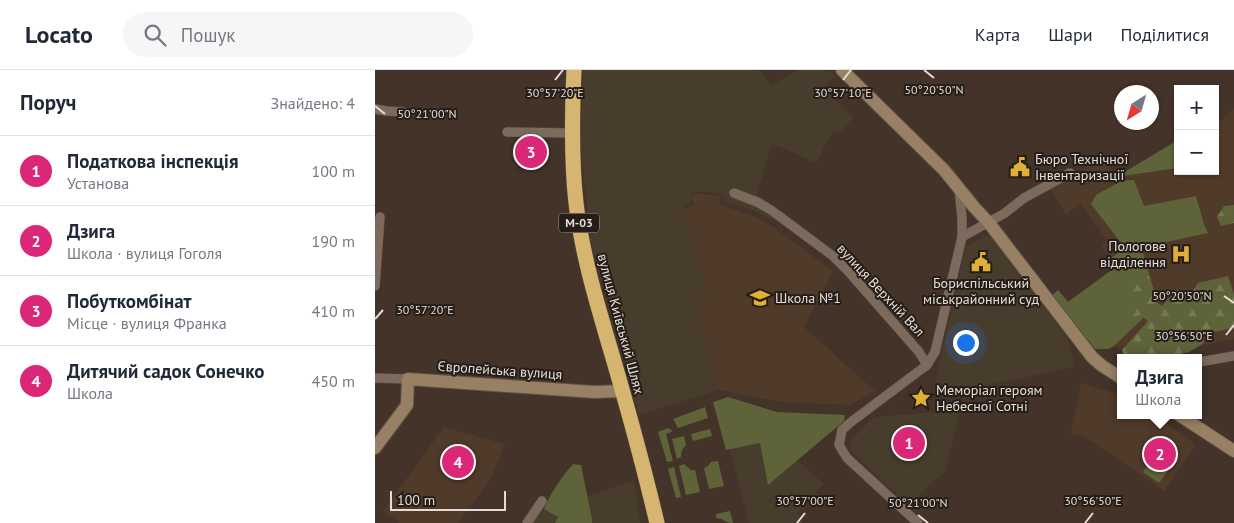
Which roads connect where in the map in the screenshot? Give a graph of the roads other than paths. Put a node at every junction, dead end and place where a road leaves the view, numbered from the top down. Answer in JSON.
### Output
{"nodes":[{"id":1,"x":574,"y":70,"type":"edge"},
{"id":2,"x":847,"y":71,"type":"edge"},
{"id":3,"x":375,"y":109,"type":"edge"},
{"id":4,"x":403,"y":112,"type":"dead end"},
{"id":5,"x":507,"y":132,"type":"dead end"},
{"id":6,"x":573,"y":133,"type":"junction"},
{"id":7,"x":1070,"y":173,"type":"dead end"},
{"id":8,"x":959,"y":188,"type":"junction"},
{"id":9,"x":734,"y":193,"type":"dead end"},
{"id":10,"x":380,"y":217,"type":"dead end"},
{"id":11,"x":989,"y":223,"type":"junction"},
{"id":12,"x":962,"y":237,"type":"junction"},
{"id":13,"x":376,"y":262,"type":"edge"},
{"id":14,"x":375,"y":286,"type":"edge"},
{"id":15,"x":1234,"y":356,"type":"edge"},
{"id":16,"x":1202,"y":361,"type":"edge"},
{"id":17,"x":927,"y":365,"type":"junction"},
{"id":18,"x":1101,"y":365,"type":"junction"},
{"id":19,"x":1117,"y":370,"type":"edge"},
{"id":20,"x":1117,"y":375,"type":"edge"},
{"id":21,"x":375,"y":378,"type":"edge"},
{"id":22,"x":408,"y":379,"type":"junction"},
{"id":23,"x":622,"y":390,"type":"junction"},
{"id":24,"x":1185,"y":419,"type":"edge"},
{"id":25,"x":375,"y":448,"type":"edge"},
{"id":26,"x":1234,"y":451,"type":"edge"},
{"id":27,"x":542,"y":501,"type":"dead end"},
{"id":28,"x":527,"y":523,"type":"edge"},
{"id":29,"x":657,"y":523,"type":"edge"},
{"id":30,"x":918,"y":523,"type":"edge"}],
"edges":[{"from":1,"to":6,"type":"highway","name":"вулиця Київський Шлях","number":"М-03"},
{"from":2,"to":8,"type":"street"},
{"from":3,"to":4,"type":"street"},
{"from":5,"to":6,"type":"street"},
{"from":6,"to":23,"type":"highway","name":"вулиця Київський Шлях","number":"М-03"},
{"from":7,"to":11,"type":"street"},
{"from":8,"to":11,"type":"street"},
{"from":8,"to":12,"type":"street"},
{"from":9,"to":17,"type":"street","name":"вулиця Верхній Вал"},
{"from":10,"to":13,"type":"street"},
{"from":11,"to":12,"type":"street"},
{"from":11,"to":18,"type":"street"},
{"from":12,"to":17,"type":"street"},
{"from":13,"to":14,"type":"street"},
{"from":15,"to":16,"type":"street"},
{"from":17,"to":30,"type":"street"},
{"from":18,"to":19,"type":"street"},
{"from":18,"to":20,"type":"street"},
{"from":21,"to":22,"type":"street","name":"Європейська вулиця"},
{"from":22,"to":23,"type":"street","name":"Європейська вулиця"},
{"from":22,"to":25,"type":"street"},
{"from":23,"to":29,"type":"highway","name":"вулиця Київський Шлях","number":"М-03"},
{"from":24,"to":26,"type":"street"},
{"from":27,"to":28,"type":"street"}]}
